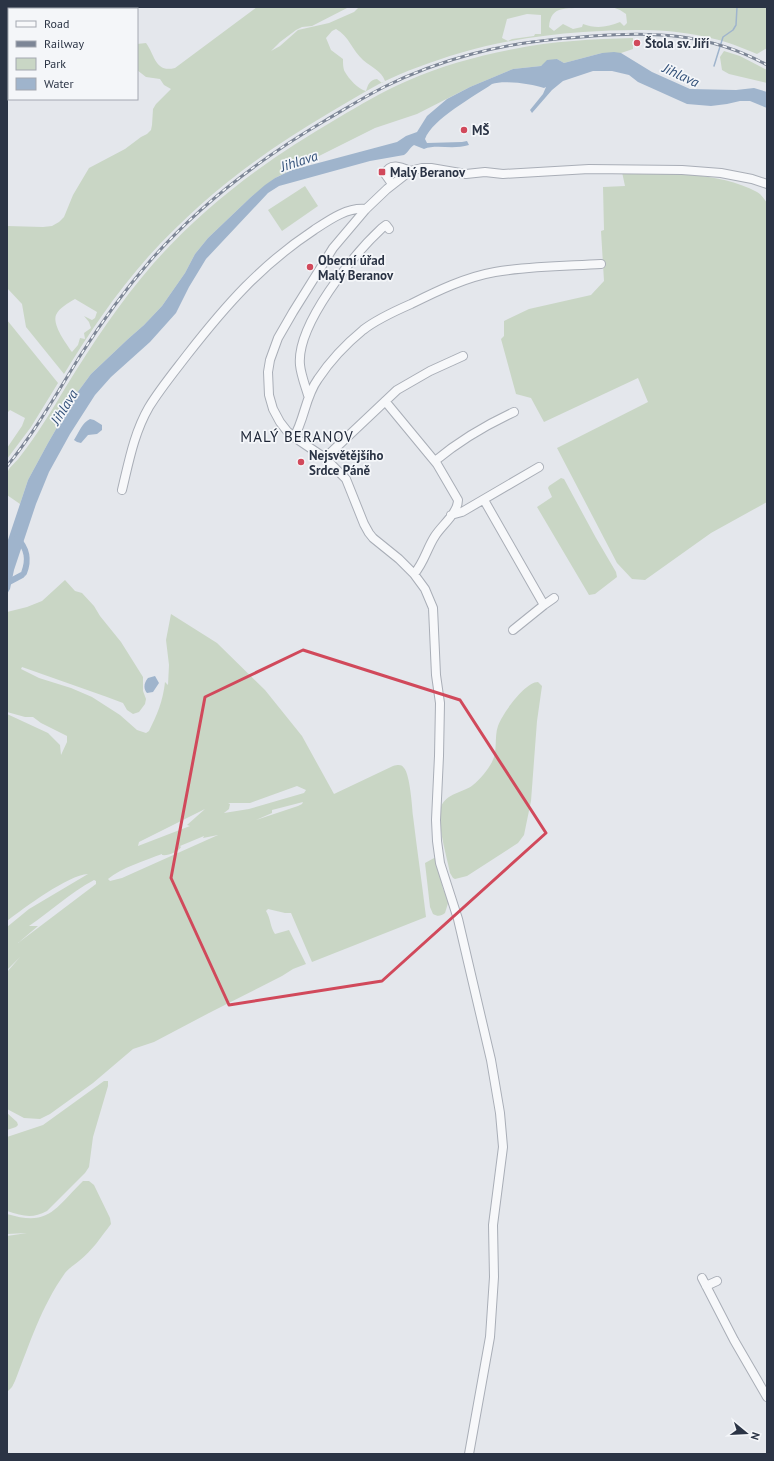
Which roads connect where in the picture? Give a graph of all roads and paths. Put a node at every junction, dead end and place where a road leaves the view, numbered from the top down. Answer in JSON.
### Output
{"nodes":[{"id":1,"x":410,"y":171,"type":"junction"},
{"id":2,"x":392,"y":184,"type":"junction"},
{"id":3,"x":767,"y":184,"type":"edge"},
{"id":4,"x":366,"y":209,"type":"junction"},
{"id":5,"x":389,"y":229,"type":"dead end"},
{"id":6,"x":601,"y":264,"type":"dead end"},
{"id":7,"x":463,"y":356,"type":"dead end"},
{"id":8,"x":308,"y":395,"type":"junction"},
{"id":9,"x":385,"y":401,"type":"junction"},
{"id":10,"x":514,"y":412,"type":"dead end"},
{"id":11,"x":294,"y":437,"type":"junction"},
{"id":12,"x":325,"y":458,"type":"junction"},
{"id":13,"x":435,"y":461,"type":"junction"},
{"id":14,"x":539,"y":468,"type":"dead end"},
{"id":15,"x":122,"y":490,"type":"dead end"},
{"id":16,"x":484,"y":500,"type":"junction"},
{"id":17,"x":451,"y":515,"type":"junction"},
{"id":18,"x":414,"y":574,"type":"junction"},
{"id":19,"x":554,"y":598,"type":"dead end"},
{"id":20,"x":544,"y":605,"type":"junction"},
{"id":21,"x":513,"y":630,"type":"dead end"},
{"id":22,"x":716,"y":1281,"type":"dead end"},
{"id":23,"x":767,"y":1397,"type":"edge"},
{"id":24,"x":469,"y":1454,"type":"edge"}],
"edges":[{"from":1,"to":2,"type":"street"},
{"from":1,"to":2,"type":"street"},
{"from":1,"to":3,"type":"street"},
{"from":2,"to":4,"type":"street"},
{"from":4,"to":11,"type":"street"},
{"from":4,"to":15,"type":"street"},
{"from":5,"to":8,"type":"street"},
{"from":6,"to":8,"type":"street"},
{"from":7,"to":9,"type":"street"},
{"from":8,"to":11,"type":"street"},
{"from":9,"to":12,"type":"street"},
{"from":9,"to":13,"type":"street"},
{"from":10,"to":13,"type":"street"},
{"from":11,"to":12,"type":"street"},
{"from":12,"to":18,"type":"street"},
{"from":13,"to":17,"type":"street"},
{"from":14,"to":16,"type":"street"},
{"from":16,"to":17,"type":"street"},
{"from":16,"to":20,"type":"street"},
{"from":17,"to":18,"type":"street"},
{"from":18,"to":24,"type":"street"},
{"from":19,"to":20,"type":"street"},
{"from":20,"to":21,"type":"street"},
{"from":22,"to":23,"type":"street"}]}
